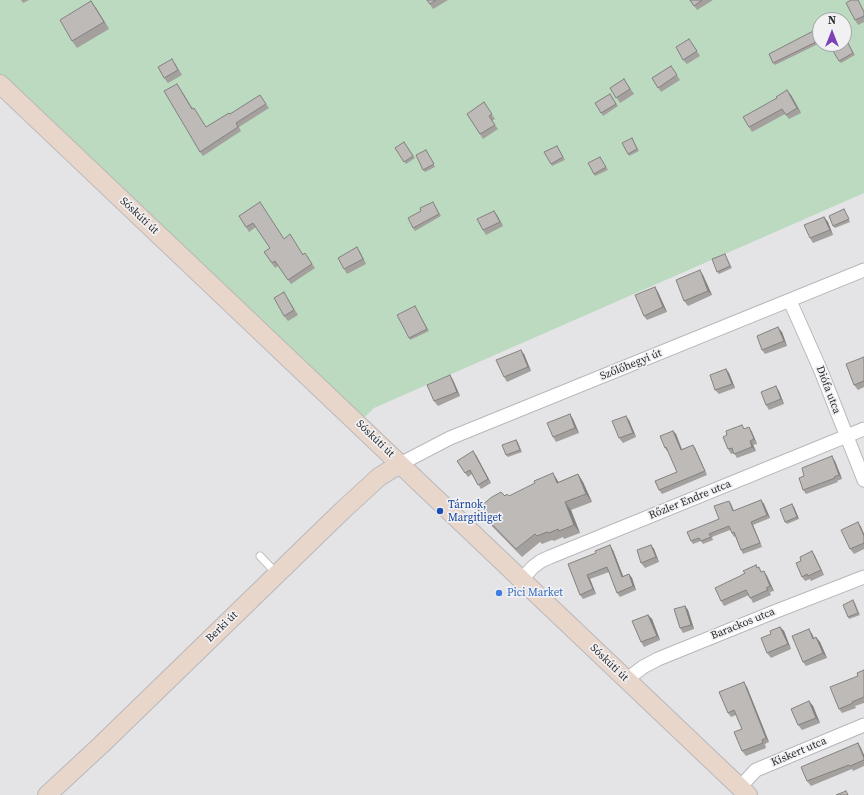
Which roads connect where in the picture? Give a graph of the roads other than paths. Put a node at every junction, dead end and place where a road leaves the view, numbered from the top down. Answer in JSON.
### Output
{"nodes":[{"id":1,"x":0,"y":84,"type":"edge"},
{"id":2,"x":864,"y":270,"type":"edge"},
{"id":3,"x":790,"y":301,"type":"junction"},
{"id":4,"x":864,"y":429,"type":"edge"},
{"id":5,"x":846,"y":436,"type":"junction"},
{"id":6,"x":400,"y":464,"type":"junction"},
{"id":7,"x":864,"y":480,"type":"edge"},
{"id":8,"x":260,"y":556,"type":"dead end"},
{"id":9,"x":277,"y":574,"type":"junction"},
{"id":10,"x":864,"y":577,"type":"edge"},
{"id":11,"x":522,"y":579,"type":"junction"},
{"id":12,"x":626,"y":680,"type":"junction"},
{"id":13,"x":864,"y":725,"type":"edge"},
{"id":14,"x":744,"y":791,"type":"edge"},
{"id":15,"x":47,"y":795,"type":"edge"}],
"edges":[{"from":1,"to":6,"type":"main road","name":"Sóskúti út"},
{"from":2,"to":3,"type":"street","name":"Szőlőhegyi út"},
{"from":3,"to":5,"type":"street","name":"Diófa utca"},
{"from":3,"to":6,"type":"street","name":"Szőlőhegyi út"},
{"from":4,"to":5,"type":"street","name":"Rőzler Endre utca"},
{"from":5,"to":7,"type":"street","name":"Diófa utca"},
{"from":5,"to":11,"type":"street","name":"Rőzler Endre utca"},
{"from":6,"to":9,"type":"main road","name":"Berki út"},
{"from":6,"to":11,"type":"main road","name":"Sóskúti út"},
{"from":8,"to":9,"type":"lane"},
{"from":9,"to":15,"type":"main road","name":"Berki út"},
{"from":10,"to":12,"type":"street","name":"Barackos utca"},
{"from":11,"to":12,"type":"main road","name":"Sóskúti út"},
{"from":12,"to":14,"type":"main road","name":"Sóskúti út"},
{"from":13,"to":14,"type":"street","name":"Kiskert utca"}]}
